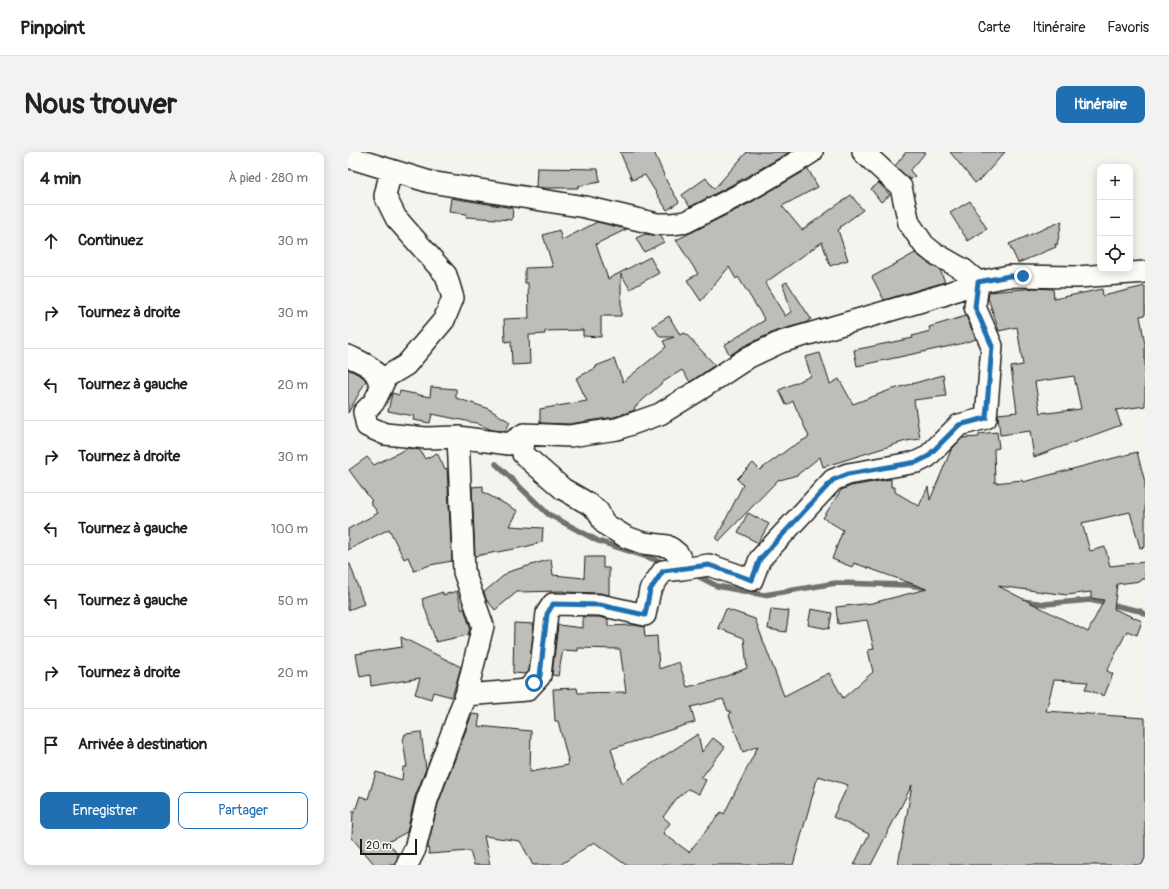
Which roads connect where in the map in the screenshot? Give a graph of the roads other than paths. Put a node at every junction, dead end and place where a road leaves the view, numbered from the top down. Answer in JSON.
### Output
{"nodes":[{"id":1,"x":812,"y":152,"type":"edge"},
{"id":2,"x":863,"y":152,"type":"edge"},
{"id":3,"x":348,"y":157,"type":"edge"},
{"id":4,"x":391,"y":170,"type":"junction"},
{"id":5,"x":1145,"y":272,"type":"edge"},
{"id":6,"x":978,"y":282,"type":"junction"},
{"id":7,"x":348,"y":356,"type":"edge"},
{"id":8,"x":381,"y":388,"type":"junction"},
{"id":9,"x":524,"y":434,"type":"junction"},
{"id":10,"x":458,"y":437,"type":"junction"},
{"id":11,"x":682,"y":569,"type":"junction"},
{"id":12,"x":466,"y":695,"type":"junction"},
{"id":13,"x":407,"y":865,"type":"edge"}],
"edges":[{"from":1,"to":4,"type":"street"},
{"from":2,"to":6,"type":"street"},
{"from":3,"to":4,"type":"street"},
{"from":4,"to":8,"type":"street"},
{"from":5,"to":6,"type":"street"},
{"from":6,"to":9,"type":"street"},
{"from":6,"to":11,"type":"street"},
{"from":7,"to":8,"type":"street"},
{"from":8,"to":10,"type":"street"},
{"from":9,"to":10,"type":"street"},
{"from":9,"to":11,"type":"street"},
{"from":10,"to":12,"type":"street"},
{"from":11,"to":12,"type":"street"},
{"from":12,"to":13,"type":"street"}]}
